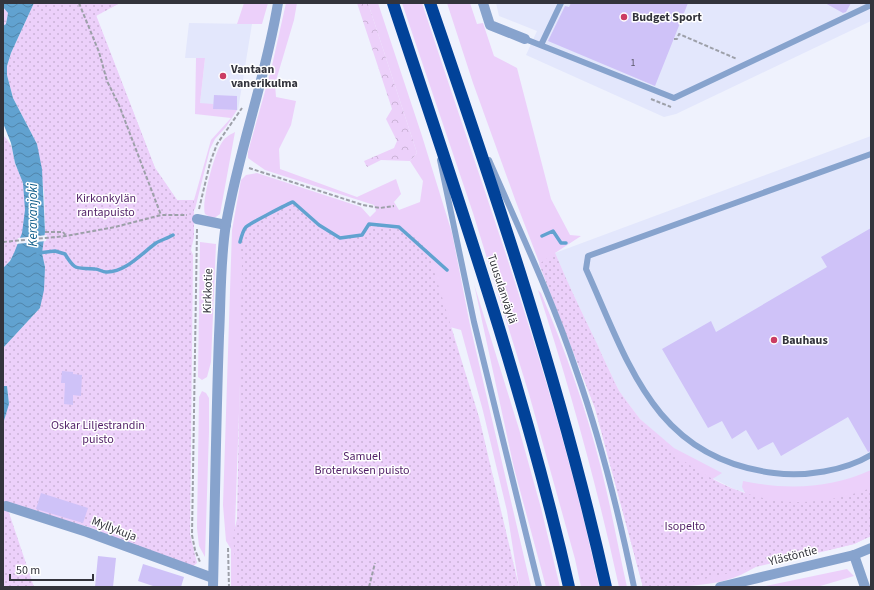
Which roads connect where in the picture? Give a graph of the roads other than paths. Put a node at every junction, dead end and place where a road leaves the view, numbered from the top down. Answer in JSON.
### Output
{"nodes":[{"id":1,"x":278,"y":3,"type":"edge"},
{"id":2,"x":393,"y":3,"type":"edge"},
{"id":3,"x":430,"y":3,"type":"edge"},
{"id":4,"x":483,"y":3,"type":"edge"},
{"id":5,"x":561,"y":3,"type":"edge"},
{"id":6,"x":871,"y":5,"type":"edge"},
{"id":7,"x":525,"y":39,"type":"joint"},
{"id":8,"x":541,"y":45,"type":"junction"},
{"id":9,"x":464,"y":103,"type":"junction"},
{"id":10,"x":431,"y":117,"type":"junction"},
{"id":11,"x":871,"y":154,"type":"edge"},
{"id":12,"x":197,"y":219,"type":"road end"},
{"id":13,"x":226,"y":225,"type":"junction"},
{"id":14,"x":871,"y":455,"type":"edge"},
{"id":15,"x":4,"y":505,"type":"edge"},
{"id":16,"x":871,"y":548,"type":"edge"},
{"id":17,"x":854,"y":555,"type":"junction"},
{"id":18,"x":210,"y":580,"type":"edge"},
{"id":19,"x":539,"y":587,"type":"edge"},
{"id":20,"x":569,"y":587,"type":"edge"},
{"id":21,"x":606,"y":587,"type":"edge"},
{"id":22,"x":634,"y":587,"type":"edge"},
{"id":23,"x":720,"y":587,"type":"edge"},
{"id":24,"x":865,"y":587,"type":"edge"}],
"edges":[{"from":1,"to":13,"type":"street","name":"Kirkkotie"},
{"from":2,"to":10,"type":"highway","name":"Tuusulanväylä"},
{"from":3,"to":9,"type":"highway","name":"Tuusulanväylä"},
{"from":4,"to":7,"type":"street"},
{"from":5,"to":8,"type":"lane"},
{"from":6,"to":8,"type":"lane"},
{"from":7,"to":8,"type":"lane"},
{"from":9,"to":21,"type":"highway","name":"Tuusulanväylä"},
{"from":9,"to":22,"type":"lane"},
{"from":10,"to":19,"type":"lane"},
{"from":10,"to":20,"type":"highway","name":"Tuusulanväylä"},
{"from":11,"to":14,"type":"lane"},
{"from":12,"to":13,"type":"street"},
{"from":13,"to":18,"type":"street","name":"Kirkkotie"},
{"from":15,"to":18,"type":"street","name":"Myllykuja"},
{"from":16,"to":17,"type":"street","name":"Ylästöntie"},
{"from":17,"to":23,"type":"street","name":"Ylästöntie"},
{"from":17,"to":24,"type":"street"}]}
